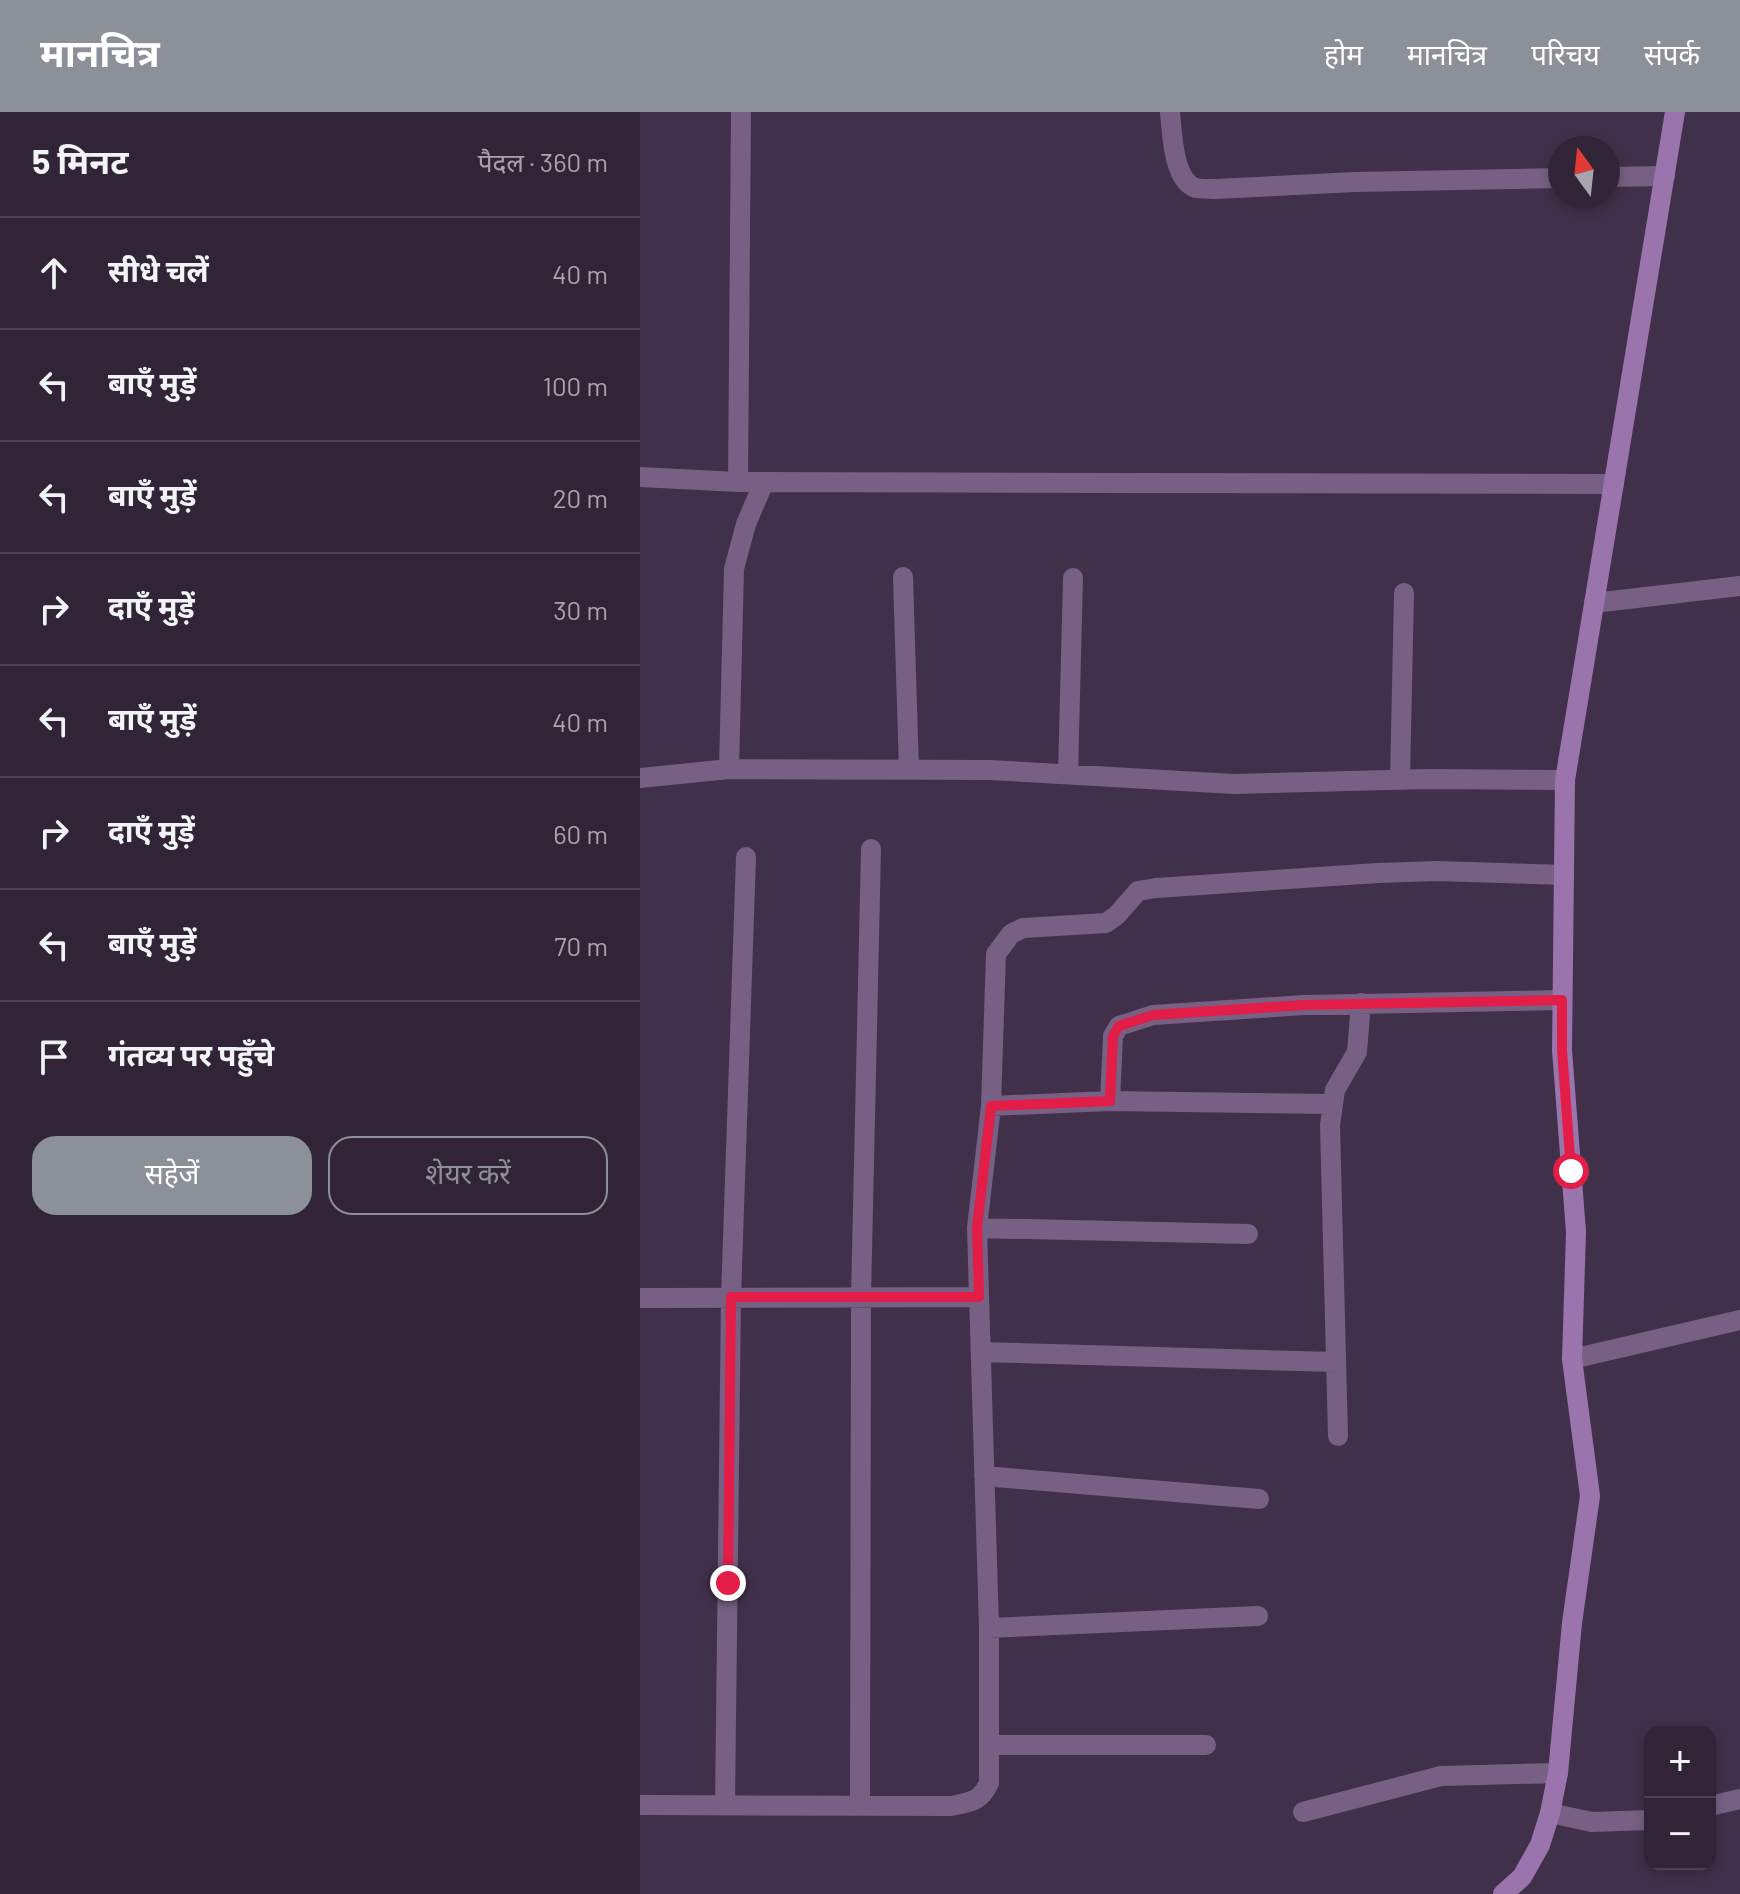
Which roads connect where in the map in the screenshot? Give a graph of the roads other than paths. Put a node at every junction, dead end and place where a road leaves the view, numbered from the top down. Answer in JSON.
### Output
{"nodes":[{"id":1,"x":741,"y":112,"type":"edge"},
{"id":2,"x":1170,"y":112,"type":"edge"},
{"id":3,"x":1675,"y":112,"type":"edge"},
{"id":4,"x":1665,"y":176,"type":"junction"},
{"id":5,"x":1620,"y":177,"type":"edge"},
{"id":6,"x":1548,"y":178,"type":"edge"},
{"id":7,"x":640,"y":477,"type":"edge"},
{"id":8,"x":738,"y":482,"type":"junction"},
{"id":9,"x":764,"y":482,"type":"junction"},
{"id":10,"x":1614,"y":484,"type":"junction"},
{"id":11,"x":903,"y":577,"type":"dead end"},
{"id":12,"x":1073,"y":578,"type":"dead end"},
{"id":13,"x":1740,"y":586,"type":"edge"},
{"id":14,"x":1404,"y":593,"type":"dead end"},
{"id":15,"x":1594,"y":603,"type":"junction"},
{"id":16,"x":729,"y":769,"type":"junction"},
{"id":17,"x":909,"y":770,"type":"junction"},
{"id":18,"x":1068,"y":774,"type":"junction"},
{"id":19,"x":640,"y":778,"type":"edge"},
{"id":20,"x":1400,"y":780,"type":"junction"},
{"id":21,"x":1565,"y":780,"type":"junction"},
{"id":22,"x":871,"y":849,"type":"dead end"},
{"id":23,"x":746,"y":857,"type":"dead end"},
{"id":24,"x":1564,"y":875,"type":"junction"},
{"id":25,"x":1562,"y":1000,"type":"junction"},
{"id":26,"x":1361,"y":1003,"type":"junction"},
{"id":27,"x":1110,"y":1101,"type":"junction"},
{"id":28,"x":1332,"y":1104,"type":"junction"},
{"id":29,"x":991,"y":1106,"type":"junction"},
{"id":30,"x":977,"y":1228,"type":"junction"},
{"id":31,"x":1248,"y":1234,"type":"dead end"},
{"id":32,"x":731,"y":1297,"type":"junction"},
{"id":33,"x":861,"y":1297,"type":"junction"},
{"id":34,"x":979,"y":1297,"type":"junction"},
{"id":35,"x":640,"y":1298,"type":"edge"},
{"id":36,"x":1740,"y":1320,"type":"edge"},
{"id":37,"x":981,"y":1352,"type":"junction"},
{"id":38,"x":1572,"y":1359,"type":"junction"},
{"id":39,"x":1336,"y":1362,"type":"junction"},
{"id":40,"x":1338,"y":1436,"type":"dead end"},
{"id":41,"x":984,"y":1476,"type":"junction"},
{"id":42,"x":1259,"y":1499,"type":"dead end"},
{"id":43,"x":1258,"y":1616,"type":"dead end"},
{"id":44,"x":989,"y":1628,"type":"junction"},
{"id":45,"x":989,"y":1745,"type":"junction"},
{"id":46,"x":1206,"y":1745,"type":"dead end"},
{"id":47,"x":1558,"y":1773,"type":"junction"},
{"id":48,"x":1740,"y":1799,"type":"edge"},
{"id":49,"x":640,"y":1805,"type":"edge"},
{"id":50,"x":725,"y":1805,"type":"junction"},
{"id":51,"x":860,"y":1805,"type":"junction"},
{"id":52,"x":1716,"y":1805,"type":"edge"},
{"id":53,"x":1303,"y":1812,"type":"dead end"},
{"id":54,"x":1550,"y":1813,"type":"junction"},
{"id":55,"x":1644,"y":1820,"type":"edge"},
{"id":56,"x":1503,"y":1894,"type":"edge"}],
"edges":[{"from":1,"to":8,"type":"street"},
{"from":2,"to":6,"type":"street"},
{"from":3,"to":4,"type":"street"},
{"from":4,"to":5,"type":"street"},
{"from":4,"to":10,"type":"street"},
{"from":7,"to":8,"type":"street"},
{"from":8,"to":9,"type":"street"},
{"from":9,"to":10,"type":"street"},
{"from":9,"to":16,"type":"street"},
{"from":10,"to":15,"type":"street"},
{"from":11,"to":17,"type":"street"},
{"from":12,"to":18,"type":"street"},
{"from":13,"to":15,"type":"street"},
{"from":14,"to":20,"type":"street"},
{"from":15,"to":21,"type":"street"},
{"from":16,"to":17,"type":"street"},
{"from":16,"to":19,"type":"street"},
{"from":17,"to":18,"type":"street"},
{"from":18,"to":20,"type":"street"},
{"from":20,"to":21,"type":"street"},
{"from":21,"to":24,"type":"street"},
{"from":22,"to":33,"type":"street"},
{"from":23,"to":32,"type":"street"},
{"from":24,"to":25,"type":"street"},
{"from":24,"to":29,"type":"street"},
{"from":25,"to":26,"type":"street"},
{"from":25,"to":38,"type":"street"},
{"from":26,"to":27,"type":"street"},
{"from":26,"to":28,"type":"street"},
{"from":27,"to":28,"type":"street"},
{"from":27,"to":29,"type":"street"},
{"from":28,"to":39,"type":"street"},
{"from":29,"to":30,"type":"street"},
{"from":30,"to":31,"type":"street"},
{"from":30,"to":34,"type":"street"},
{"from":32,"to":33,"type":"street"},
{"from":32,"to":35,"type":"street"},
{"from":32,"to":50,"type":"street"},
{"from":33,"to":34,"type":"street"},
{"from":33,"to":51,"type":"street"},
{"from":34,"to":37,"type":"street"},
{"from":36,"to":38,"type":"street"},
{"from":37,"to":39,"type":"street"},
{"from":37,"to":41,"type":"street"},
{"from":38,"to":47,"type":"street"},
{"from":39,"to":40,"type":"street"},
{"from":41,"to":42,"type":"street"},
{"from":41,"to":44,"type":"street"},
{"from":43,"to":44,"type":"street"},
{"from":44,"to":45,"type":"street"},
{"from":45,"to":46,"type":"street"},
{"from":45,"to":51,"type":"street"},
{"from":47,"to":53,"type":"street"},
{"from":47,"to":54,"type":"street"},
{"from":48,"to":52,"type":"street"},
{"from":49,"to":50,"type":"street"},
{"from":50,"to":51,"type":"street"},
{"from":54,"to":55,"type":"street"},
{"from":54,"to":56,"type":"street"}]}
